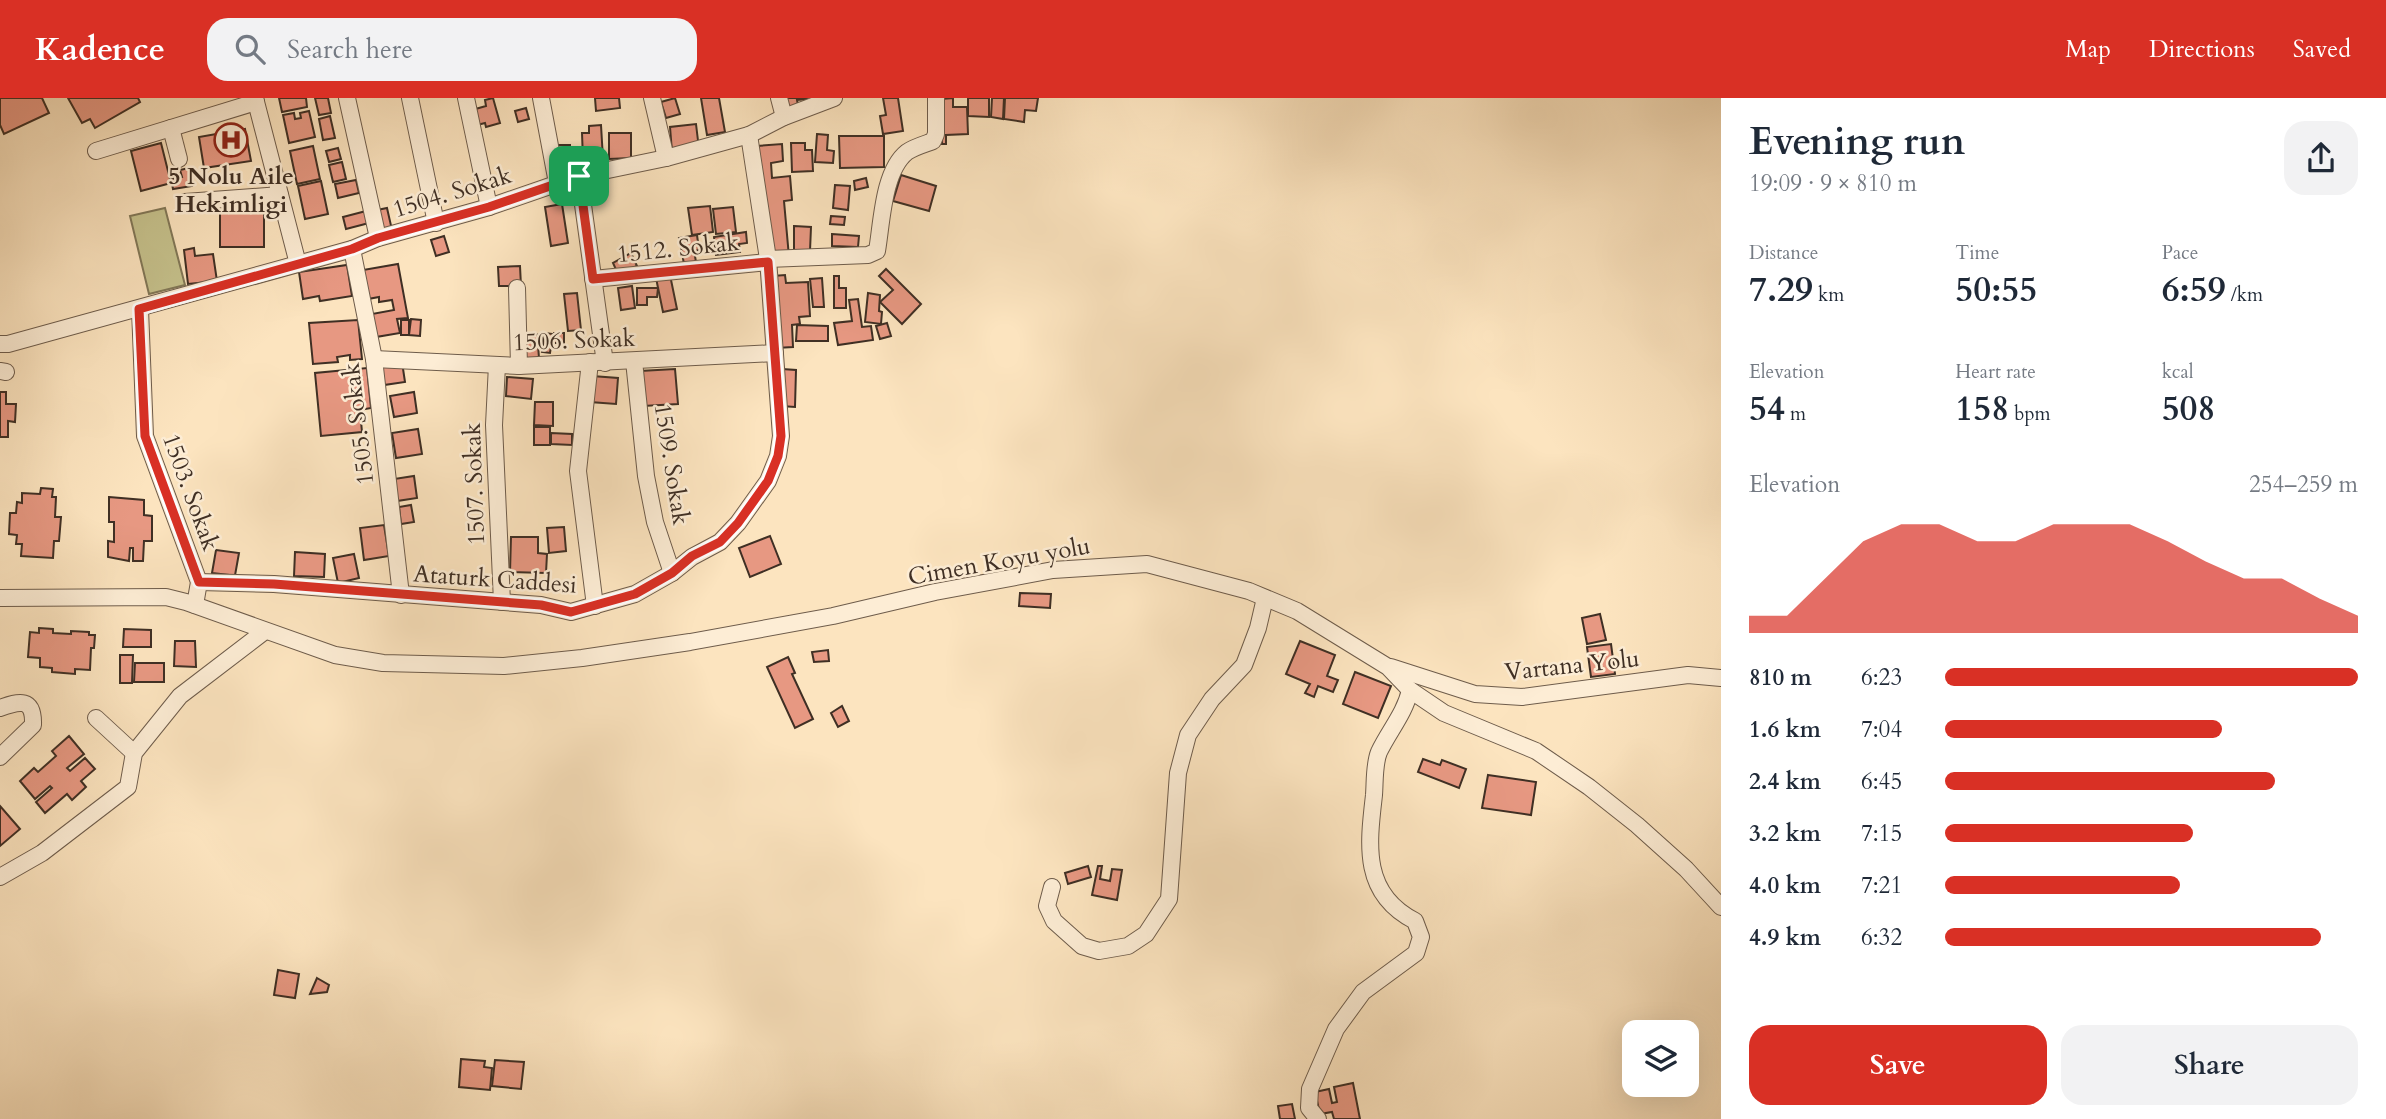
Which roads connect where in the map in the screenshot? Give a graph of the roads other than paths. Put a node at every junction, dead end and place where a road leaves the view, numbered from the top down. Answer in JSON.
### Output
{"nodes":[{"id":1,"x":347,"y":98,"type":"edge"},
{"id":2,"x":410,"y":98,"type":"edge"},
{"id":3,"x":466,"y":98,"type":"edge"},
{"id":4,"x":541,"y":98,"type":"edge"},
{"id":5,"x":652,"y":98,"type":"edge"},
{"id":6,"x":779,"y":98,"type":"edge"},
{"id":7,"x":834,"y":98,"type":"edge"},
{"id":8,"x":936,"y":98,"type":"edge"},
{"id":9,"x":256,"y":100,"type":"edge"},
{"id":10,"x":785,"y":117,"type":"junction"},
{"id":11,"x":171,"y":128,"type":"junction"},
{"id":12,"x":749,"y":135,"type":"junction"},
{"id":13,"x":96,"y":151,"type":"dead end"},
{"id":14,"x":666,"y":158,"type":"junction"},
{"id":15,"x":179,"y":159,"type":"dead end"},
{"id":16,"x":579,"y":176,"type":"junction"},
{"id":17,"x":557,"y":183,"type":"junction"},
{"id":18,"x":280,"y":195,"type":"junction"},
{"id":19,"x":185,"y":202,"type":"dead end"},
{"id":20,"x":489,"y":207,"type":"junction"},
{"id":21,"x":436,"y":223,"type":"junction"},
{"id":22,"x":378,"y":238,"type":"junction"},
{"id":23,"x":352,"y":249,"type":"junction"},
{"id":24,"x":768,"y":261,"type":"junction"},
{"id":25,"x":298,"y":264,"type":"junction"},
{"id":26,"x":593,"y":279,"type":"junction"},
{"id":27,"x":517,"y":288,"type":"dead end"},
{"id":28,"x":139,"y":309,"type":"junction"},
{"id":29,"x":0,"y":344,"type":"edge"},
{"id":30,"x":775,"y":353,"type":"junction"},
{"id":31,"x":374,"y":359,"type":"junction"},
{"id":32,"x":634,"y":361,"type":"junction"},
{"id":33,"x":597,"y":363,"type":"junction"},
{"id":34,"x":497,"y":365,"type":"junction"},
{"id":35,"x":519,"y":366,"type":"junction"},
{"id":36,"x":672,"y":573,"type":"junction"},
{"id":37,"x":199,"y":582,"type":"junction"},
{"id":38,"x":401,"y":595,"type":"junction"},
{"id":39,"x":0,"y":598,"type":"edge"},
{"id":40,"x":1265,"y":598,"type":"junction"},
{"id":41,"x":502,"y":602,"type":"junction"},
{"id":42,"x":195,"y":605,"type":"junction"},
{"id":43,"x":595,"y":606,"type":"junction"},
{"id":44,"x":265,"y":631,"type":"junction"},
{"id":45,"x":1388,"y":667,"type":"junction"},
{"id":46,"x":1721,"y":678,"type":"edge"},
{"id":47,"x":1410,"y":690,"type":"junction"},
{"id":48,"x":0,"y":708,"type":"edge"},
{"id":49,"x":96,"y":718,"type":"dead end"},
{"id":50,"x":134,"y":753,"type":"junction"},
{"id":51,"x":0,"y":757,"type":"edge"},
{"id":52,"x":0,"y":877,"type":"edge"},
{"id":53,"x":1052,"y":887,"type":"dead end"},
{"id":54,"x":1721,"y":907,"type":"edge"},
{"id":55,"x":1318,"y":1119,"type":"edge"}],
"edges":[{"from":1,"to":22,"type":"street"},
{"from":2,"to":21,"type":"street"},
{"from":3,"to":20,"type":"street"},
{"from":4,"to":17,"type":"street"},
{"from":5,"to":14,"type":"street"},
{"from":6,"to":10,"type":"street"},
{"from":7,"to":10,"type":"street","name":"1504. Sokak"},
{"from":8,"to":24,"type":"street","name":"1512. Sokak"},
{"from":9,"to":11,"type":"street"},
{"from":9,"to":18,"type":"street"},
{"from":10,"to":12,"type":"street","name":"1504. Sokak"},
{"from":11,"to":13,"type":"street"},
{"from":11,"to":15,"type":"street"},
{"from":12,"to":14,"type":"street","name":"1504. Sokak"},
{"from":12,"to":24,"type":"street","name":"Ataturk Caddesi"},
{"from":14,"to":16,"type":"street","name":"1504. Sokak"},
{"from":16,"to":17,"type":"street","name":"1504. Sokak"},
{"from":16,"to":26,"type":"street"},
{"from":17,"to":20,"type":"street","name":"1504. Sokak"},
{"from":18,"to":19,"type":"street"},
{"from":18,"to":25,"type":"street"},
{"from":20,"to":21,"type":"street","name":"1504. Sokak"},
{"from":21,"to":22,"type":"street","name":"1504. Sokak"},
{"from":22,"to":23,"type":"street","name":"1504. Sokak"},
{"from":23,"to":25,"type":"street","name":"1504. Sokak"},
{"from":23,"to":31,"type":"street","name":"1505. Sokak"},
{"from":24,"to":26,"type":"street","name":"1512. Sokak"},
{"from":24,"to":30,"type":"street","name":"Ataturk Caddesi"},
{"from":25,"to":28,"type":"street","name":"1504. Sokak"},
{"from":26,"to":33,"type":"street"},
{"from":27,"to":35,"type":"street"},
{"from":28,"to":29,"type":"street","name":"1504. Sokak"},
{"from":28,"to":37,"type":"street","name":"1503. Sokak"},
{"from":30,"to":32,"type":"street","name":"1506. Sokak"},
{"from":30,"to":36,"type":"street","name":"Ataturk Caddesi"},
{"from":31,"to":34,"type":"street","name":"1506. Sokak"},
{"from":31,"to":38,"type":"street","name":"1505. Sokak"},
{"from":32,"to":33,"type":"street","name":"1506. Sokak"},
{"from":32,"to":36,"type":"street","name":"1509. Sokak"},
{"from":33,"to":35,"type":"street","name":"1506. Sokak"},
{"from":33,"to":43,"type":"street"},
{"from":34,"to":35,"type":"street","name":"1506. Sokak"},
{"from":34,"to":41,"type":"street","name":"1507. Sokak"},
{"from":36,"to":43,"type":"street","name":"Ataturk Caddesi"},
{"from":37,"to":38,"type":"street","name":"Ataturk Caddesi"},
{"from":37,"to":42,"type":"street","name":"1503. Sokak"},
{"from":38,"to":41,"type":"street","name":"Ataturk Caddesi"},
{"from":39,"to":42,"type":"street"},
{"from":40,"to":44,"type":"street","name":"Cimen Koyu yolu"},
{"from":40,"to":45,"type":"street","name":"Cimen Koyu yolu"},
{"from":40,"to":53,"type":"street"},
{"from":41,"to":43,"type":"street","name":"Ataturk Caddesi"},
{"from":42,"to":44,"type":"street","name":"Cimen Koyu yolu"},
{"from":44,"to":50,"type":"street"},
{"from":45,"to":46,"type":"street","name":"Vartana Yolu"},
{"from":45,"to":47,"type":"street","name":"Cimen Koyu yolu"},
{"from":47,"to":54,"type":"street","name":"Cimen Koyu yolu"},
{"from":47,"to":55,"type":"street"},
{"from":48,"to":51,"type":"street"},
{"from":49,"to":50,"type":"street"},
{"from":50,"to":52,"type":"street"}]}
